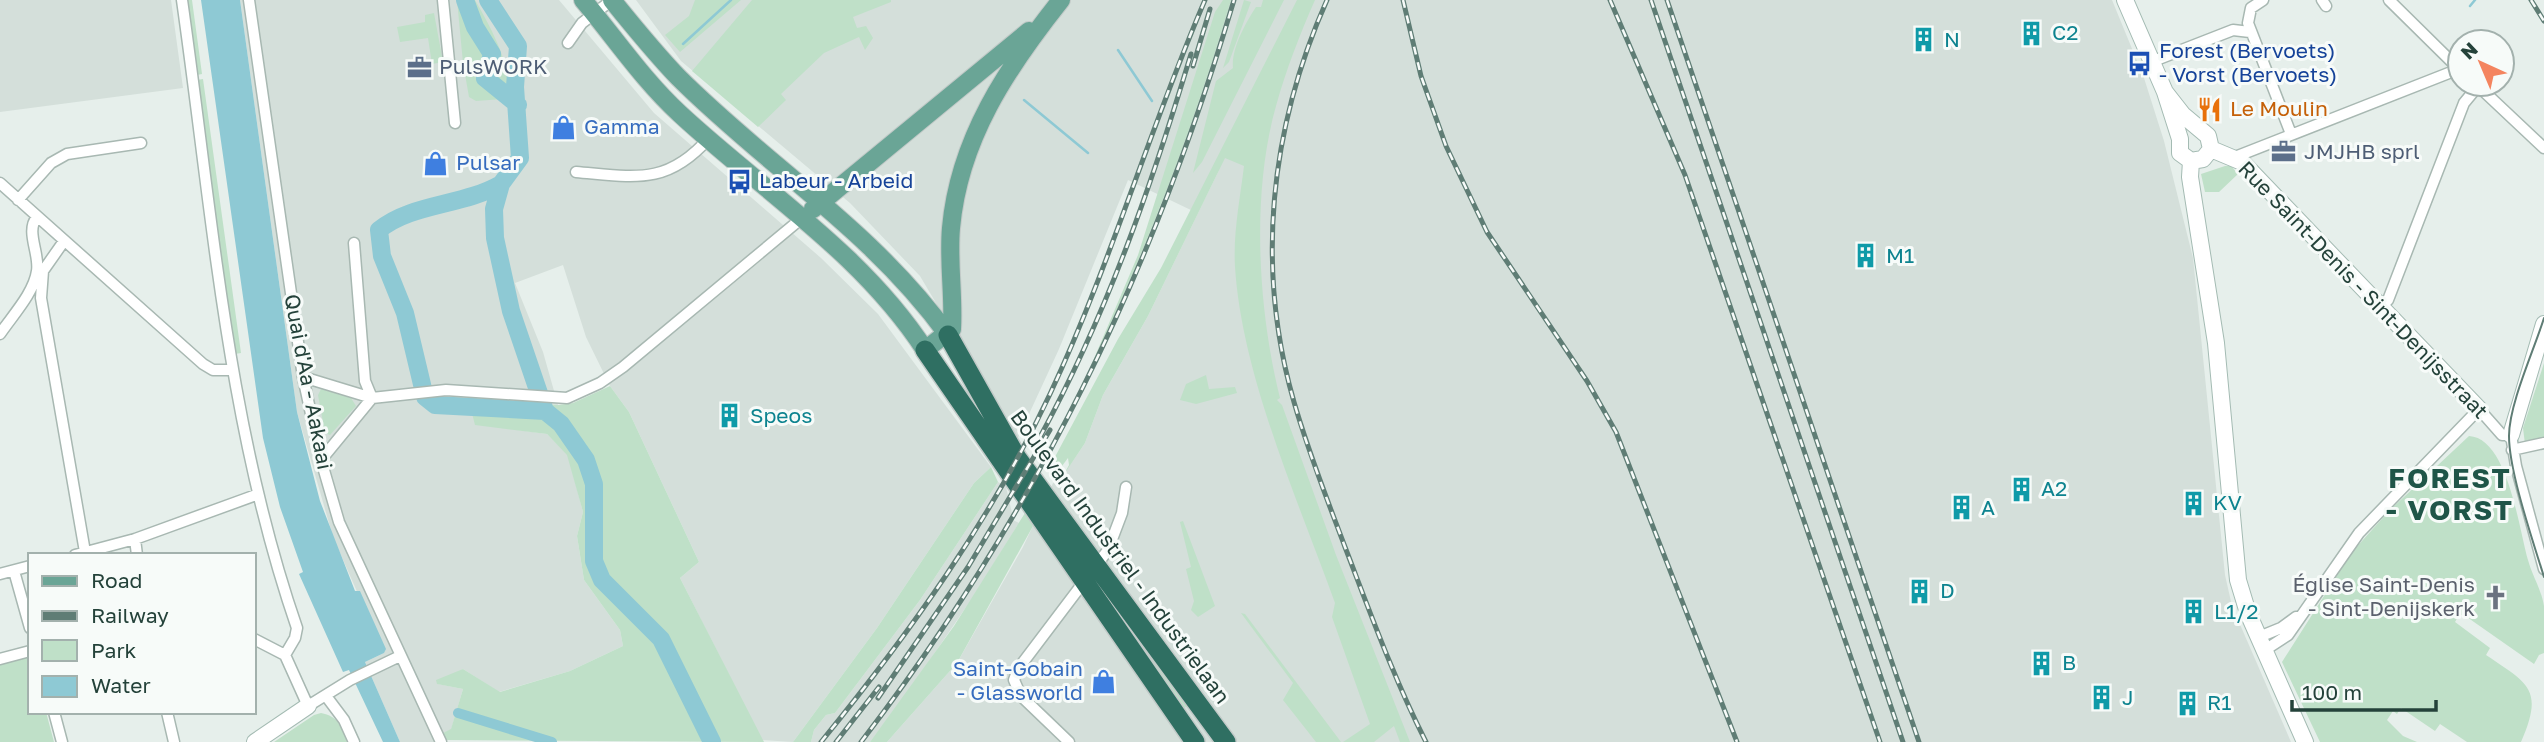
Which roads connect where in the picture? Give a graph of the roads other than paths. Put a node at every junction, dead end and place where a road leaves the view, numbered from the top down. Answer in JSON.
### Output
{"nodes":[{"id":1,"x":182,"y":0,"type":"edge"},
{"id":2,"x":249,"y":0,"type":"edge"},
{"id":3,"x":443,"y":0,"type":"edge"},
{"id":4,"x":612,"y":0,"type":"edge"},
{"id":5,"x":2125,"y":0,"type":"edge"},
{"id":6,"x":2263,"y":0,"type":"edge"},
{"id":7,"x":2389,"y":0,"type":"edge"},
{"id":8,"x":1057,"y":5,"type":"edge"},
{"id":9,"x":589,"y":7,"type":"edge"},
{"id":10,"x":2250,"y":32,"type":"junction"},
{"id":11,"x":568,"y":43,"type":"dead end"},
{"id":12,"x":2446,"y":57,"type":"edge"},
{"id":13,"x":2151,"y":62,"type":"junction"},
{"id":14,"x":1001,"y":68,"type":"junction"},
{"id":15,"x":2446,"y":75,"type":"edge"},
{"id":16,"x":963,"y":88,"type":"junction"},
{"id":17,"x":2165,"y":92,"type":"junction"},
{"id":18,"x":2468,"y":98,"type":"edge"},
{"id":19,"x":2491,"y":98,"type":"edge"},
{"id":20,"x":983,"y":112,"type":"junction"},
{"id":21,"x":455,"y":123,"type":"dead end"},
{"id":22,"x":2197,"y":129,"type":"junction"},
{"id":23,"x":2291,"y":134,"type":"junction"},
{"id":24,"x":709,"y":138,"type":"junction"},
{"id":25,"x":2180,"y":139,"type":"junction"},
{"id":26,"x":141,"y":143,"type":"dead end"},
{"id":27,"x":2211,"y":149,"type":"junction"},
{"id":28,"x":2544,"y":149,"type":"edge"},
{"id":29,"x":2235,"y":157,"type":"junction"},
{"id":30,"x":2191,"y":161,"type":"junction"},
{"id":31,"x":576,"y":172,"type":"dead end"},
{"id":32,"x":0,"y":183,"type":"edge"},
{"id":33,"x":18,"y":200,"type":"junction"},
{"id":34,"x":822,"y":202,"type":"junction"},
{"id":35,"x":37,"y":217,"type":"junction"},
{"id":36,"x":802,"y":218,"type":"junction"},
{"id":37,"x":64,"y":241,"type":"junction"},
{"id":38,"x":354,"y":243,"type":"dead end"},
{"id":39,"x":40,"y":271,"type":"junction"},
{"id":40,"x":27,"y":293,"type":"junction"},
{"id":41,"x":41,"y":298,"type":"junction"},
{"id":42,"x":2382,"y":306,"type":"junction"},
{"id":43,"x":2544,"y":324,"type":"edge"},
{"id":44,"x":0,"y":334,"type":"edge"},
{"id":45,"x":948,"y":335,"type":"junction"},
{"id":46,"x":925,"y":350,"type":"junction"},
{"id":47,"x":233,"y":370,"type":"junction"},
{"id":48,"x":303,"y":377,"type":"junction"},
{"id":49,"x":372,"y":398,"type":"junction"},
{"id":50,"x":2479,"y":408,"type":"junction"},
{"id":51,"x":2512,"y":443,"type":"junction"},
{"id":52,"x":2544,"y":443,"type":"edge"},
{"id":53,"x":321,"y":460,"type":"junction"},
{"id":54,"x":1126,"y":487,"type":"dead end"},
{"id":55,"x":256,"y":495,"type":"junction"},
{"id":56,"x":135,"y":539,"type":"junction"},
{"id":57,"x":2540,"y":540,"type":"edge"},
{"id":58,"x":83,"y":553,"type":"edge"},
{"id":59,"x":86,"y":553,"type":"edge"},
{"id":60,"x":137,"y":553,"type":"edge"},
{"id":61,"x":1096,"y":565,"type":"junction"},
{"id":62,"x":28,"y":567,"type":"edge"},
{"id":63,"x":2544,"y":569,"type":"edge"},
{"id":64,"x":14,"y":571,"type":"junction"},
{"id":65,"x":0,"y":574,"type":"edge"},
{"id":66,"x":1083,"y":582,"type":"junction"},
{"id":67,"x":28,"y":621,"type":"edge"},
{"id":68,"x":256,"y":640,"type":"edge"},
{"id":69,"x":2262,"y":643,"type":"junction"},
{"id":70,"x":28,"y":652,"type":"edge"},
{"id":71,"x":285,"y":655,"type":"junction"},
{"id":72,"x":0,"y":659,"type":"edge"},
{"id":73,"x":395,"y":659,"type":"junction"},
{"id":74,"x":326,"y":696,"type":"junction"},
{"id":75,"x":308,"y":706,"type":"junction"},
{"id":76,"x":55,"y":714,"type":"edge"},
{"id":77,"x":167,"y":714,"type":"edge"},
{"id":78,"x":62,"y":742,"type":"edge"},
{"id":79,"x":174,"y":742,"type":"edge"},
{"id":80,"x":256,"y":742,"type":"edge"},
{"id":81,"x":354,"y":742,"type":"edge"},
{"id":82,"x":441,"y":742,"type":"edge"},
{"id":83,"x":1069,"y":742,"type":"edge"},
{"id":84,"x":1195,"y":742,"type":"edge"},
{"id":85,"x":1226,"y":742,"type":"edge"},
{"id":86,"x":2305,"y":742,"type":"edge"}],
"edges":[{"from":1,"to":47,"type":"street"},
{"from":2,"to":48,"type":"street","name":"Quai d'Aa - Aakaai"},
{"from":3,"to":21,"type":"street"},
{"from":4,"to":9,"type":"street","name":"Boulevard Industriel - Industrielaan"},
{"from":4,"to":34,"type":"main road","name":"Boulevard Industriel - Industrielaan"},
{"from":5,"to":13,"type":"main road"},
{"from":6,"to":10,"type":"street"},
{"from":7,"to":12,"type":"street"},
{"from":8,"to":14,"type":"main road"},
{"from":9,"to":11,"type":"street","name":"Boulevard Industriel - Industrielaan"},
{"from":9,"to":24,"type":"main road","name":"Boulevard Industriel - Industrielaan"},
{"from":10,"to":13,"type":"street"},
{"from":10,"to":23,"type":"street"},
{"from":13,"to":17,"type":"main road"},
{"from":14,"to":16,"type":"main road"},
{"from":14,"to":20,"type":"main road"},
{"from":15,"to":23,"type":"street"},
{"from":16,"to":20,"type":"main road"},
{"from":16,"to":34,"type":"main road"},
{"from":17,"to":22,"type":"main road"},
{"from":17,"to":25,"type":"main road"},
{"from":18,"to":42,"type":"street"},
{"from":19,"to":28,"type":"street"},
{"from":20,"to":45,"type":"main road"},
{"from":22,"to":25,"type":"main road"},
{"from":22,"to":27,"type":"main road"},
{"from":23,"to":29,"type":"street"},
{"from":24,"to":31,"type":"street"},
{"from":24,"to":36,"type":"main road","name":"Boulevard Industriel - Industrielaan"},
{"from":25,"to":30,"type":"main road"},
{"from":26,"to":33,"type":"street"},
{"from":27,"to":29,"type":"main road","name":"Rue Saint-Denis - Sint-Denijsstraat"},
{"from":27,"to":30,"type":"main road","name":"Rue Saint-Denis - Sint-Denijsstraat"},
{"from":29,"to":42,"type":"main road","name":"Rue Saint-Denis - Sint-Denijsstraat"},
{"from":30,"to":69,"type":"main road"},
{"from":32,"to":33,"type":"street"},
{"from":33,"to":35,"type":"street"},
{"from":34,"to":36,"type":"main road"},
{"from":34,"to":45,"type":"main road","name":"Boulevard Industriel - Industrielaan"},
{"from":35,"to":37,"type":"street"},
{"from":35,"to":39,"type":"street"},
{"from":36,"to":46,"type":"main road","name":"Boulevard Industriel - Industrielaan"},
{"from":36,"to":49,"type":"street"},
{"from":37,"to":39,"type":"street"},
{"from":37,"to":47,"type":"street"},
{"from":38,"to":49,"type":"street"},
{"from":39,"to":40,"type":"street"},
{"from":39,"to":41,"type":"street"},
{"from":40,"to":41,"type":"street"},
{"from":40,"to":44,"type":"street"},
{"from":41,"to":58,"type":"street"},
{"from":42,"to":50,"type":"main road","name":"Rue Saint-Denis - Sint-Denijsstraat"},
{"from":43,"to":51,"type":"main road"},
{"from":45,"to":46,"type":"main road"},
{"from":45,"to":61,"type":"highway","name":"Boulevard Industriel - Industrielaan"},
{"from":46,"to":66,"type":"highway","name":"Boulevard Industriel - Industrielaan"},
{"from":47,"to":55,"type":"street"},
{"from":48,"to":49,"type":"street"},
{"from":48,"to":53,"type":"street","name":"Quai d'Aa - Aakaai"},
{"from":49,"to":53,"type":"street"},
{"from":50,"to":51,"type":"street","name":"Rue Saint-Denis - Sint-Denijsstraat"},
{"from":50,"to":69,"type":"street"},
{"from":51,"to":52,"type":"street"},
{"from":51,"to":57,"type":"street"},
{"from":53,"to":73,"type":"street","name":"Quai d'Aa - Aakaai"},
{"from":54,"to":61,"type":"street"},
{"from":55,"to":56,"type":"street"},
{"from":55,"to":71,"type":"street"},
{"from":56,"to":59,"type":"street"},
{"from":56,"to":60,"type":"street"},
{"from":57,"to":63,"type":"street"},
{"from":61,"to":66,"type":"street"},
{"from":61,"to":85,"type":"highway","name":"Boulevard Industriel - Industrielaan"},
{"from":62,"to":64,"type":"street"},
{"from":64,"to":65,"type":"street"},
{"from":64,"to":67,"type":"street"},
{"from":66,"to":83,"type":"street"},
{"from":66,"to":84,"type":"highway","name":"Boulevard Industriel - Industrielaan"},
{"from":68,"to":71,"type":"street"},
{"from":69,"to":86,"type":"main road"},
{"from":70,"to":72,"type":"street"},
{"from":71,"to":75,"type":"street"},
{"from":73,"to":74,"type":"street"},
{"from":73,"to":82,"type":"street","name":"Quai d'Aa - Aakaai"},
{"from":74,"to":75,"type":"street"},
{"from":74,"to":81,"type":"street"},
{"from":75,"to":80,"type":"main road"},
{"from":76,"to":78,"type":"street"},
{"from":77,"to":79,"type":"street"}]}
